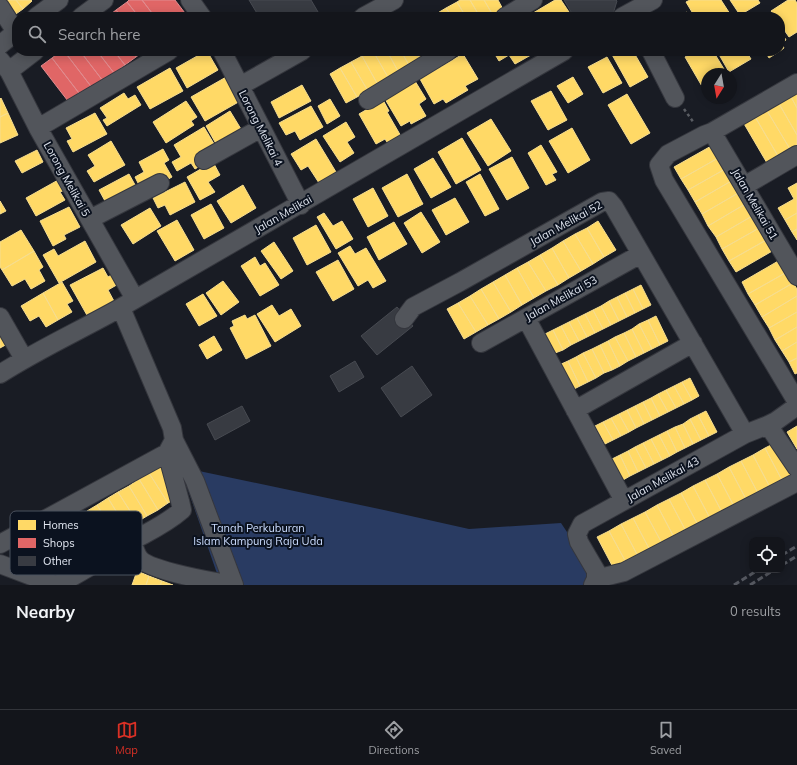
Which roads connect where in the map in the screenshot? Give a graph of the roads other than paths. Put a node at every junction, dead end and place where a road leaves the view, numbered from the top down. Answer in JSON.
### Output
{"nodes":[{"id":1,"x":59,"y":0,"type":"edge"},
{"id":2,"x":104,"y":0,"type":"edge"},
{"id":3,"x":190,"y":0,"type":"edge"},
{"id":4,"x":394,"y":0,"type":"edge"},
{"id":5,"x":533,"y":0,"type":"edge"},
{"id":6,"x":653,"y":0,"type":"edge"},
{"id":7,"x":0,"y":7,"type":"edge"},
{"id":8,"x":628,"y":11,"type":"edge"},
{"id":9,"x":43,"y":12,"type":"edge"},
{"id":10,"x":88,"y":12,"type":"edge"},
{"id":11,"x":198,"y":12,"type":"edge"},
{"id":12,"x":372,"y":12,"type":"edge"},
{"id":13,"x":513,"y":12,"type":"edge"},
{"id":14,"x":12,"y":25,"type":"edge"},
{"id":15,"x":12,"y":36,"type":"edge"},
{"id":16,"x":0,"y":45,"type":"edge"},
{"id":17,"x":25,"y":56,"type":"edge"},
{"id":18,"x":160,"y":56,"type":"edge"},
{"id":19,"x":225,"y":56,"type":"edge"},
{"id":20,"x":293,"y":56,"type":"edge"},
{"id":21,"x":440,"y":56,"type":"edge"},
{"id":22,"x":555,"y":56,"type":"edge"},
{"id":23,"x":654,"y":56,"type":"edge"},
{"id":24,"x":4,"y":65,"type":"edge"},
{"id":25,"x":797,"y":83,"type":"edge"},
{"id":26,"x":240,"y":86,"type":"junction"},
{"id":27,"x":675,"y":98,"type":"road end"},
{"id":28,"x":368,"y":100,"type":"dead end"},
{"id":29,"x":38,"y":128,"type":"junction"},
{"id":30,"x":261,"y":128,"type":"junction"},
{"id":31,"x":708,"y":134,"type":"junction"},
{"id":32,"x":797,"y":155,"type":"edge"},
{"id":33,"x":204,"y":160,"type":"dead end"},
{"id":34,"x":160,"y":184,"type":"dead end"},
{"id":35,"x":744,"y":186,"type":"junction"},
{"id":36,"x":301,"y":204,"type":"junction"},
{"id":37,"x":90,"y":219,"type":"junction"},
{"id":38,"x":641,"y":254,"type":"junction"},
{"id":39,"x":797,"y":276,"type":"edge"},
{"id":40,"x":128,"y":303,"type":"junction"},
{"id":41,"x":0,"y":317,"type":"edge"},
{"id":42,"x":526,"y":318,"type":"junction"},
{"id":43,"x":404,"y":320,"type":"dead end"},
{"id":44,"x":481,"y":343,"type":"dead end"},
{"id":45,"x":693,"y":343,"type":"junction"},
{"id":46,"x":24,"y":359,"type":"junction"},
{"id":47,"x":0,"y":374,"type":"edge"},
{"id":48,"x":797,"y":402,"type":"edge"},
{"id":49,"x":797,"y":406,"type":"edge"},
{"id":50,"x":575,"y":410,"type":"junction"},
{"id":51,"x":768,"y":425,"type":"junction"},
{"id":52,"x":745,"y":434,"type":"junction"},
{"id":53,"x":171,"y":446,"type":"junction"},
{"id":54,"x":797,"y":468,"type":"edge"},
{"id":55,"x":797,"y":482,"type":"edge"},
{"id":56,"x":624,"y":501,"type":"junction"},
{"id":57,"x":58,"y":511,"type":"edge"},
{"id":58,"x":142,"y":536,"type":"edge"},
{"id":59,"x":10,"y":538,"type":"edge"},
{"id":60,"x":0,"y":544,"type":"edge"},
{"id":61,"x":142,"y":561,"type":"edge"},
{"id":62,"x":0,"y":564,"type":"edge"},
{"id":63,"x":10,"y":568,"type":"edge"},
{"id":64,"x":29,"y":575,"type":"edge"},
{"id":65,"x":77,"y":575,"type":"edge"},
{"id":66,"x":594,"y":582,"type":"edge"},
{"id":67,"x":207,"y":583,"type":"edge"},
{"id":68,"x":56,"y":585,"type":"edge"},
{"id":69,"x":234,"y":585,"type":"edge"}],
"edges":[{"from":1,"to":9,"type":"street"},
{"from":2,"to":10,"type":"street"},
{"from":3,"to":11,"type":"street"},
{"from":4,"to":12,"type":"street"},
{"from":5,"to":13,"type":"street"},
{"from":6,"to":8,"type":"street"},
{"from":7,"to":14,"type":"street"},
{"from":15,"to":16,"type":"street"},
{"from":17,"to":24,"type":"street"},
{"from":18,"to":29,"type":"street"},
{"from":19,"to":26,"type":"street","name":"Lorong Melikai 4"},
{"from":20,"to":26,"type":"street"},
{"from":21,"to":28,"type":"street"},
{"from":22,"to":36,"type":"street","name":"Jalan Melikai"},
{"from":23,"to":27,"type":"street"},
{"from":24,"to":29,"type":"street","name":"Lorong Melikai 5"},
{"from":25,"to":31,"type":"street"},
{"from":26,"to":30,"type":"street","name":"Lorong Melikai 4"},
{"from":29,"to":37,"type":"street","name":"Lorong Melikai 5"},
{"from":30,"to":33,"type":"street"},
{"from":30,"to":36,"type":"street","name":"Lorong Melikai 4"},
{"from":31,"to":35,"type":"street","name":"Jalan Melikai 51"},
{"from":31,"to":48,"type":"street"},
{"from":32,"to":35,"type":"street"},
{"from":34,"to":37,"type":"street"},
{"from":35,"to":39,"type":"street","name":"Jalan Melikai 51"},
{"from":36,"to":40,"type":"street","name":"Jalan Melikai"},
{"from":37,"to":40,"type":"street","name":"Lorong Melikai 5"},
{"from":38,"to":42,"type":"street","name":"Jalan Melikai 53"},
{"from":38,"to":43,"type":"street","name":"Jalan Melikai 52"},
{"from":38,"to":45,"type":"street","name":"Jalan Melikai 52"},
{"from":40,"to":46,"type":"street","name":"Jalan Melikai"},
{"from":40,"to":53,"type":"street","name":"Lorong Melikai 5"},
{"from":41,"to":46,"type":"street"},
{"from":42,"to":44,"type":"street","name":"Jalan Melikai 53"},
{"from":42,"to":50,"type":"street"},
{"from":45,"to":50,"type":"street"},
{"from":45,"to":52,"type":"street","name":"Jalan Melikai 52"},
{"from":46,"to":47,"type":"street","name":"Jalan Melikai"},
{"from":49,"to":51,"type":"street","name":"Jalan Melikai 43"},
{"from":50,"to":56,"type":"street"},
{"from":51,"to":52,"type":"street","name":"Jalan Melikai 43"},
{"from":51,"to":54,"type":"street"},
{"from":52,"to":56,"type":"street","name":"Jalan Melikai 43"},
{"from":53,"to":57,"type":"street"},
{"from":53,"to":58,"type":"street"},
{"from":53,"to":69,"type":"street"},
{"from":55,"to":66,"type":"street"},
{"from":56,"to":66,"type":"street","name":"Jalan Melikai 43"},
{"from":59,"to":60,"type":"street"},
{"from":61,"to":67,"type":"street"},
{"from":62,"to":63,"type":"street"},
{"from":64,"to":68,"type":"street"},
{"from":65,"to":68,"type":"street"},
{"from":67,"to":69,"type":"street"}]}
